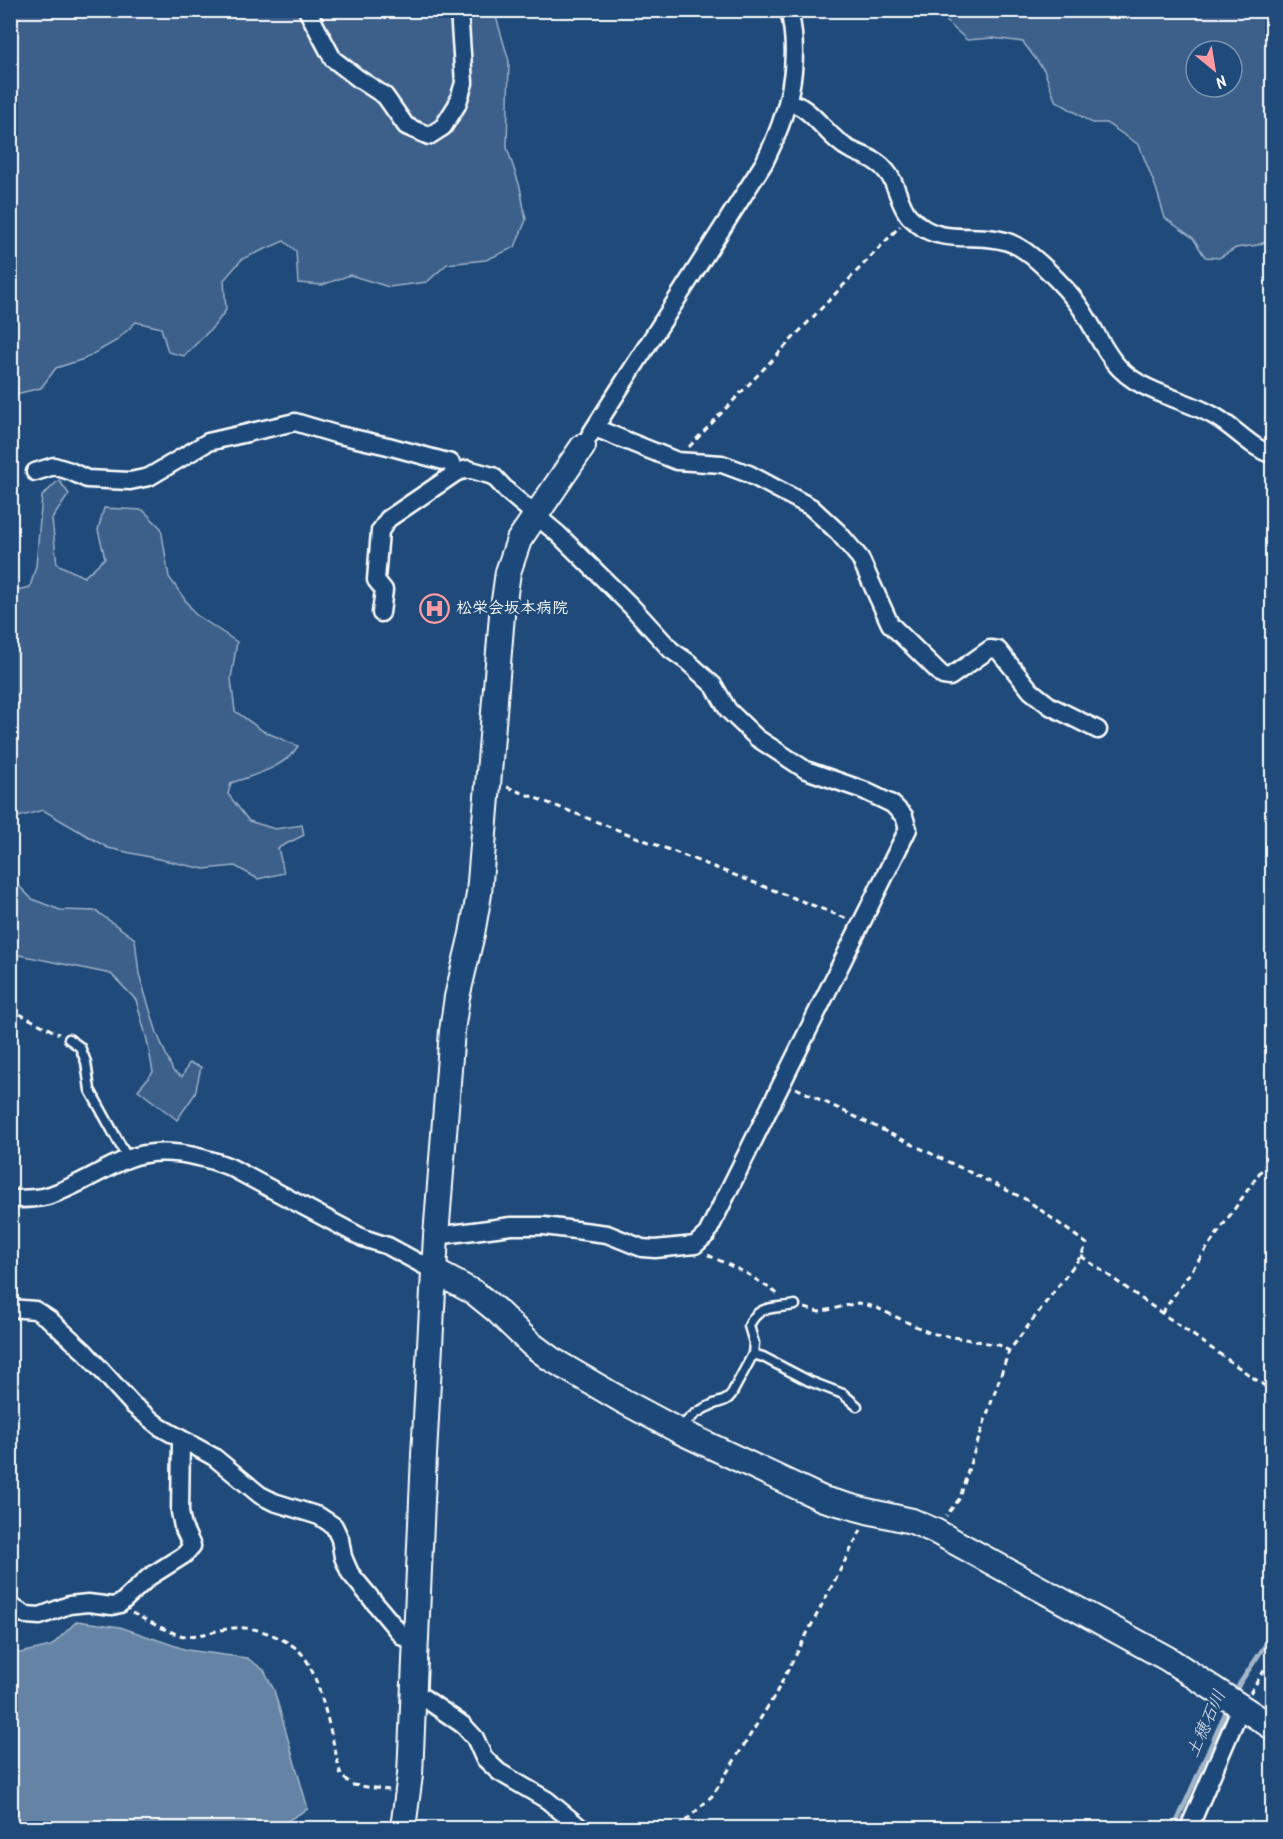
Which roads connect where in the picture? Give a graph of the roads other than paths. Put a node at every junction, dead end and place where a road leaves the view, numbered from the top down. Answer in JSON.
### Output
{"nodes":[{"id":1,"x":307,"y":10,"type":"edge"},
{"id":2,"x":459,"y":10,"type":"edge"},
{"id":3,"x":789,"y":10,"type":"edge"},
{"id":4,"x":788,"y":104,"type":"junction"},
{"id":5,"x":589,"y":437,"type":"junction"},
{"id":6,"x":1272,"y":454,"type":"edge"},
{"id":7,"x":35,"y":472,"type":"dead end"},
{"id":8,"x":457,"y":472,"type":"junction"},
{"id":9,"x":535,"y":515,"type":"junction"},
{"id":10,"x":381,"y":613,"type":"dead end"},
{"id":11,"x":1098,"y":730,"type":"dead end"},
{"id":12,"x":69,"y":1039,"type":"road end"},
{"id":13,"x":128,"y":1159,"type":"junction"},
{"id":14,"x":10,"y":1199,"type":"edge"},
{"id":15,"x":436,"y":1236,"type":"junction"},
{"id":16,"x":434,"y":1270,"type":"junction"},
{"id":17,"x":795,"y":1305,"type":"road end"},
{"id":18,"x":10,"y":1308,"type":"edge"},
{"id":19,"x":753,"y":1354,"type":"junction"},
{"id":20,"x":857,"y":1406,"type":"dead end"},
{"id":21,"x":679,"y":1431,"type":"junction"},
{"id":22,"x":181,"y":1440,"type":"junction"},
{"id":23,"x":10,"y":1606,"type":"edge"},
{"id":24,"x":415,"y":1641,"type":"junction"},
{"id":25,"x":415,"y":1693,"type":"junction"},
{"id":26,"x":1241,"y":1707,"type":"junction"},
{"id":27,"x":1272,"y":1727,"type":"edge"},
{"id":28,"x":403,"y":1828,"type":"edge"},
{"id":29,"x":581,"y":1828,"type":"edge"},
{"id":30,"x":1189,"y":1828,"type":"edge"}],
"edges":[{"from":1,"to":2,"type":"street"},
{"from":3,"to":4,"type":"street"},
{"from":4,"to":5,"type":"street"},
{"from":4,"to":6,"type":"street"},
{"from":5,"to":9,"type":"street"},
{"from":5,"to":11,"type":"street"},
{"from":7,"to":8,"type":"street"},
{"from":8,"to":9,"type":"street"},
{"from":8,"to":10,"type":"street"},
{"from":9,"to":15,"type":"street"},
{"from":9,"to":15,"type":"street"},
{"from":12,"to":13,"type":"lane"},
{"from":13,"to":14,"type":"street"},
{"from":13,"to":16,"type":"street"},
{"from":15,"to":16,"type":"street"},
{"from":16,"to":21,"type":"street"},
{"from":16,"to":24,"type":"street"},
{"from":17,"to":19,"type":"lane"},
{"from":18,"to":22,"type":"street"},
{"from":19,"to":20,"type":"lane"},
{"from":19,"to":21,"type":"lane"},
{"from":21,"to":26,"type":"street"},
{"from":22,"to":23,"type":"street"},
{"from":22,"to":24,"type":"street"},
{"from":24,"to":25,"type":"street"},
{"from":25,"to":28,"type":"street"},
{"from":25,"to":29,"type":"street"},
{"from":26,"to":27,"type":"street"},
{"from":26,"to":30,"type":"street"}]}
